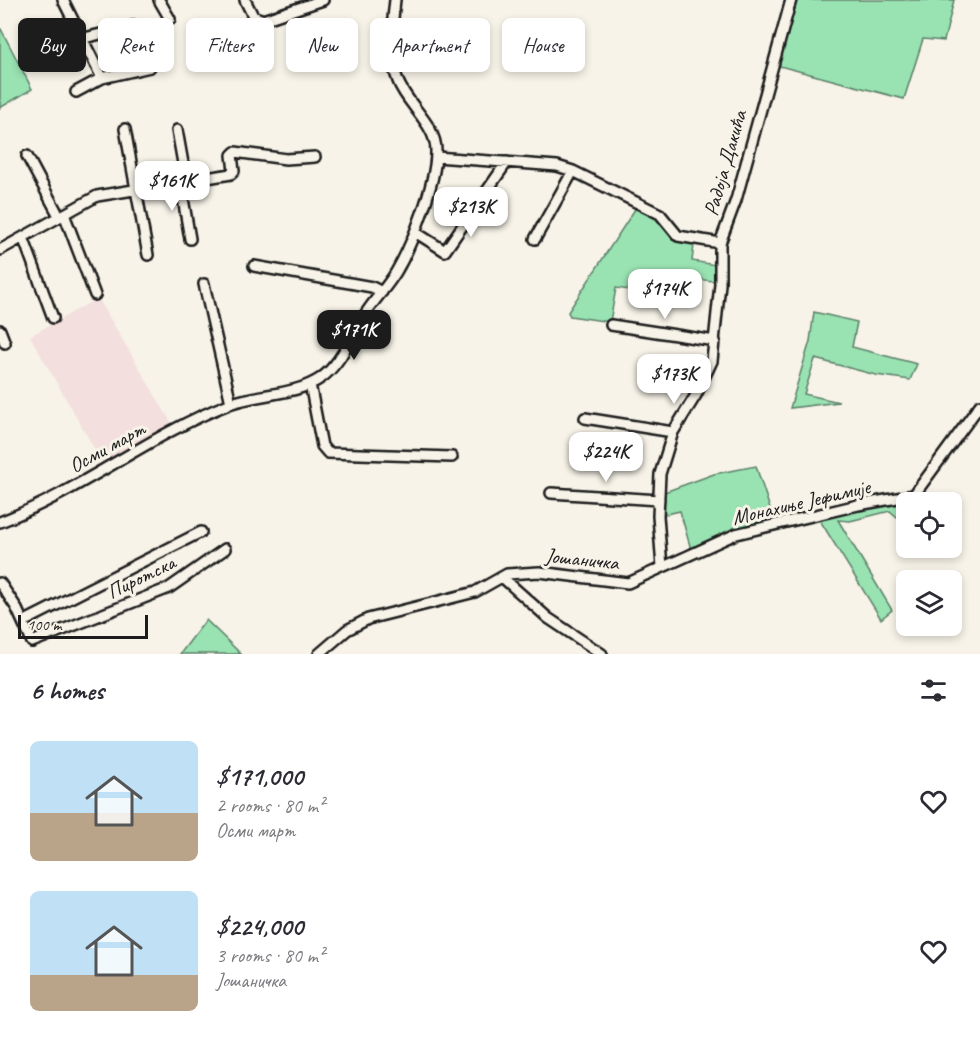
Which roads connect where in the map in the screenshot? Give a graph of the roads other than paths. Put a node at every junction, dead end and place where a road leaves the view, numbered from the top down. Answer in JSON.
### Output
{"nodes":[{"id":1,"x":63,"y":0,"type":"edge"},
{"id":2,"x":159,"y":0,"type":"edge"},
{"id":3,"x":245,"y":0,"type":"edge"},
{"id":4,"x":395,"y":0,"type":"edge"},
{"id":5,"x":791,"y":0,"type":"edge"},
{"id":6,"x":317,"y":1,"type":"edge"},
{"id":7,"x":72,"y":18,"type":"edge"},
{"id":8,"x":169,"y":18,"type":"edge"},
{"id":9,"x":86,"y":48,"type":"edge"},
{"id":10,"x":128,"y":72,"type":"edge"},
{"id":11,"x":102,"y":78,"type":"junction"},
{"id":12,"x":76,"y":92,"type":"dead end"},
{"id":13,"x":125,"y":129,"type":"dead end"},
{"id":14,"x":177,"y":130,"type":"dead end"},
{"id":15,"x":27,"y":156,"type":"dead end"},
{"id":16,"x":315,"y":157,"type":"dead end"},
{"id":17,"x":436,"y":157,"type":"junction"},
{"id":18,"x":507,"y":162,"type":"junction"},
{"id":19,"x":573,"y":171,"type":"junction"},
{"id":20,"x":183,"y":181,"type":"junction"},
{"id":21,"x":136,"y":188,"type":"junction"},
{"id":22,"x":62,"y":215,"type":"junction"},
{"id":23,"x":415,"y":232,"type":"junction"},
{"id":24,"x":23,"y":237,"type":"junction"},
{"id":25,"x":190,"y":239,"type":"dead end"},
{"id":26,"x":535,"y":239,"type":"dead end"},
{"id":27,"x":720,"y":243,"type":"junction"},
{"id":28,"x":0,"y":250,"type":"edge"},
{"id":29,"x":148,"y":255,"type":"dead end"},
{"id":30,"x":254,"y":266,"type":"dead end"},
{"id":31,"x":204,"y":284,"type":"dead end"},
{"id":32,"x":382,"y":292,"type":"junction"},
{"id":33,"x":95,"y":295,"type":"dead end"},
{"id":34,"x":53,"y":318,"type":"dead end"},
{"id":35,"x":611,"y":325,"type":"dead end"},
{"id":36,"x":0,"y":330,"type":"edge"},
{"id":37,"x":715,"y":341,"type":"junction"},
{"id":38,"x":5,"y":343,"type":"dead end"},
{"id":39,"x":310,"y":384,"type":"junction"},
{"id":40,"x":231,"y":403,"type":"junction"},
{"id":41,"x":980,"y":405,"type":"edge"},
{"id":42,"x":585,"y":418,"type":"dead end"},
{"id":43,"x":673,"y":432,"type":"junction"},
{"id":44,"x":452,"y":457,"type":"dead end"},
{"id":45,"x":551,"y":493,"type":"dead end"},
{"id":46,"x":659,"y":501,"type":"junction"},
{"id":47,"x":0,"y":522,"type":"edge"},
{"id":48,"x":201,"y":532,"type":"dead end"},
{"id":49,"x":225,"y":549,"type":"dead end"},
{"id":50,"x":662,"y":567,"type":"junction"},
{"id":51,"x":502,"y":577,"type":"junction"},
{"id":52,"x":0,"y":583,"type":"edge"},
{"id":53,"x":23,"y":622,"type":"junction"},
{"id":54,"x":319,"y":654,"type":"edge"},
{"id":55,"x":602,"y":654,"type":"edge"}],
"edges":[{"from":1,"to":7,"type":"street"},
{"from":2,"to":8,"type":"street"},
{"from":3,"to":6,"type":"street"},
{"from":4,"to":17,"type":"street"},
{"from":5,"to":27,"type":"street","name":"Радоја Дакића"},
{"from":9,"to":11,"type":"street"},
{"from":10,"to":11,"type":"street"},
{"from":11,"to":12,"type":"street"},
{"from":13,"to":21,"type":"street"},
{"from":14,"to":20,"type":"street"},
{"from":15,"to":22,"type":"street"},
{"from":16,"to":20,"type":"street"},
{"from":17,"to":18,"type":"street","name":"Радоја Дакића"},
{"from":17,"to":23,"type":"street","name":"Осми март"},
{"from":18,"to":19,"type":"street","name":"Радоја Дакића"},
{"from":18,"to":23,"type":"street"},
{"from":19,"to":26,"type":"street"},
{"from":19,"to":27,"type":"street","name":"Радоја Дакића"},
{"from":20,"to":21,"type":"street"},
{"from":20,"to":25,"type":"street"},
{"from":21,"to":22,"type":"street"},
{"from":21,"to":29,"type":"street"},
{"from":22,"to":24,"type":"street"},
{"from":22,"to":33,"type":"street"},
{"from":23,"to":32,"type":"street","name":"Осми март"},
{"from":24,"to":28,"type":"street"},
{"from":24,"to":34,"type":"street"},
{"from":27,"to":37,"type":"street"},
{"from":30,"to":32,"type":"street"},
{"from":31,"to":40,"type":"street"},
{"from":32,"to":39,"type":"street","name":"Осми март"},
{"from":35,"to":37,"type":"street"},
{"from":36,"to":38,"type":"street"},
{"from":37,"to":43,"type":"street"},
{"from":39,"to":40,"type":"street","name":"Осми март"},
{"from":39,"to":44,"type":"street"},
{"from":40,"to":47,"type":"street","name":"Осми март"},
{"from":41,"to":50,"type":"street","name":"Монахиње Јефимије"},
{"from":42,"to":43,"type":"street"},
{"from":43,"to":46,"type":"street"},
{"from":45,"to":46,"type":"street"},
{"from":46,"to":50,"type":"street"},
{"from":48,"to":53,"type":"street"},
{"from":49,"to":53,"type":"street","name":"Пиротска"},
{"from":50,"to":51,"type":"street","name":"Јошаничка"},
{"from":51,"to":54,"type":"street","name":"Јошаничка"},
{"from":51,"to":55,"type":"street"},
{"from":52,"to":53,"type":"street","name":"Пиротска"}]}
